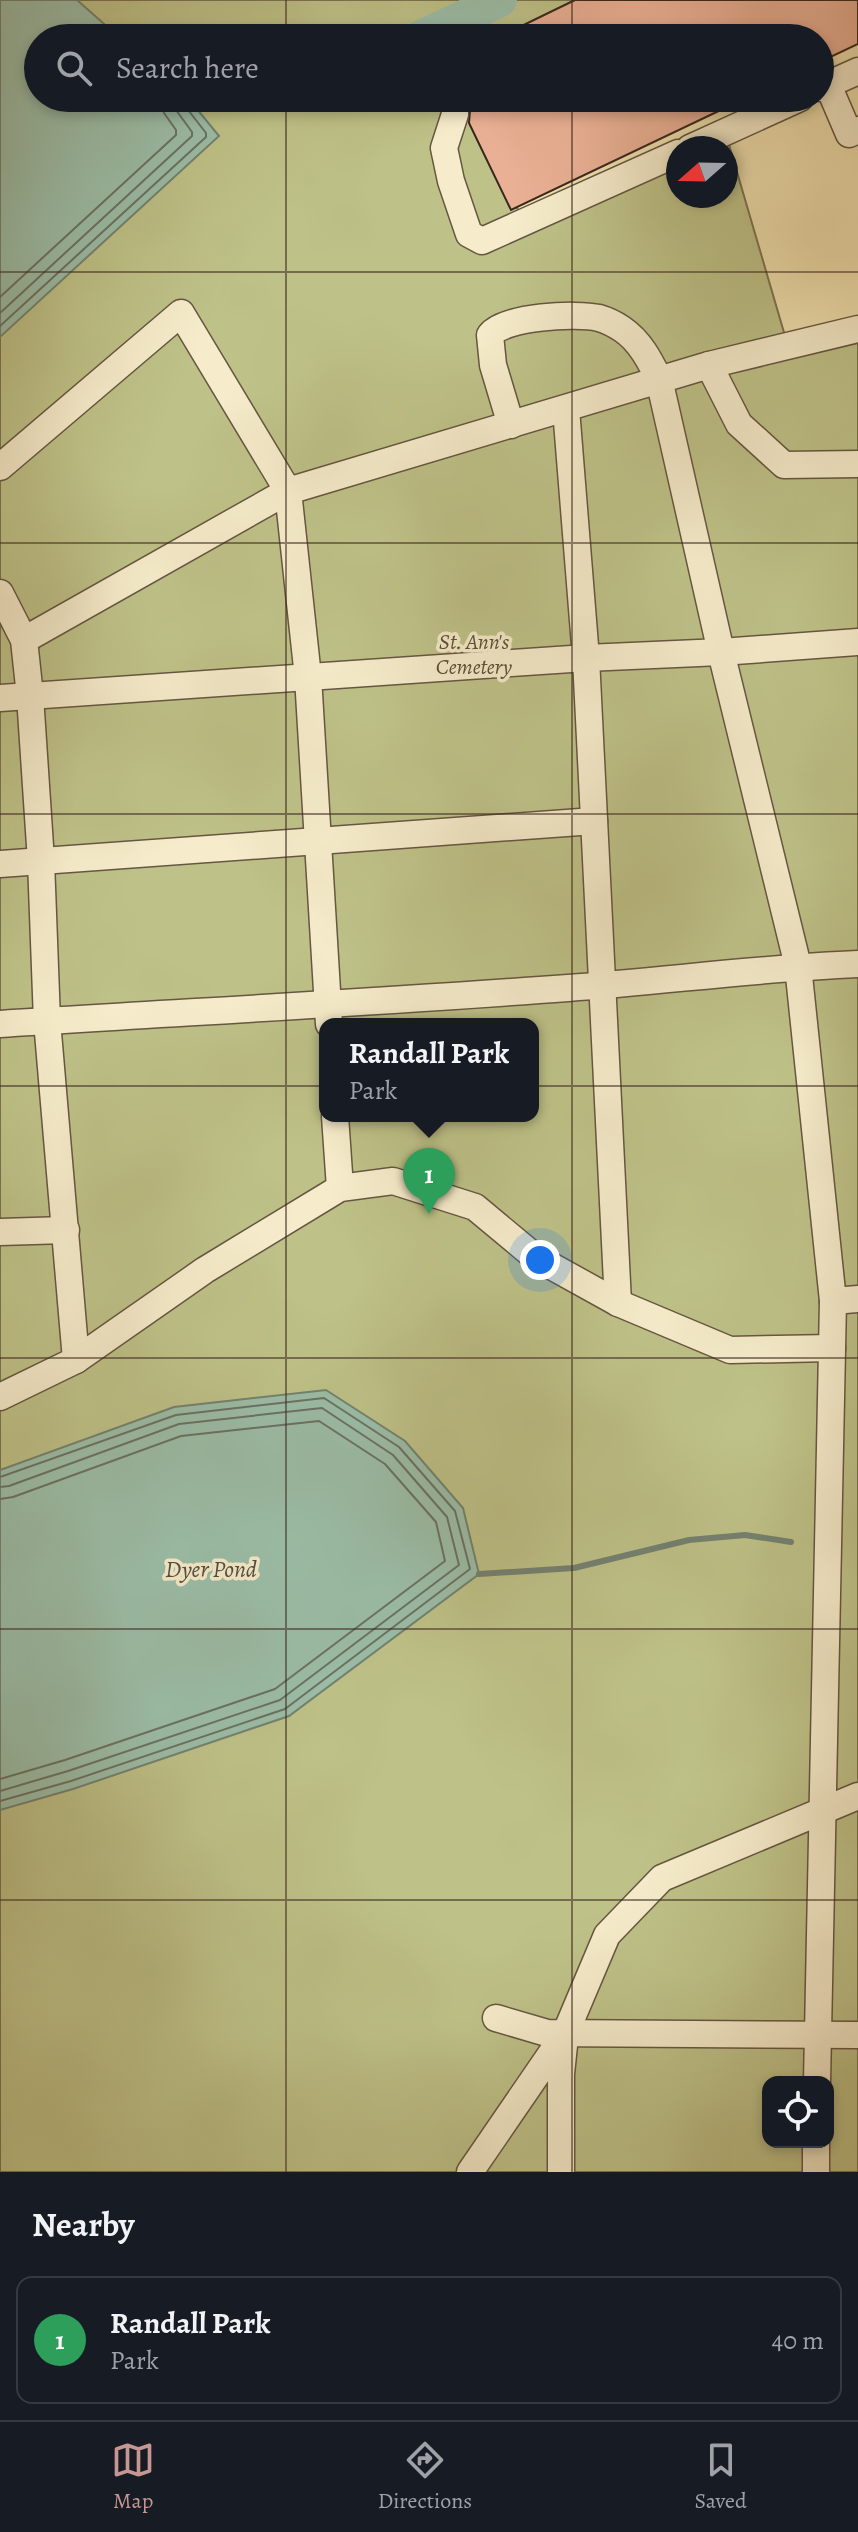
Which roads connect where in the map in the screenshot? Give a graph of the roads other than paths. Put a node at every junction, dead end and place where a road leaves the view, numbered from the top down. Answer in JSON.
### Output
{"nodes":[{"id":1,"x":858,"y":71,"type":"edge"},
{"id":2,"x":834,"y":82,"type":"edge"},
{"id":3,"x":834,"y":106,"type":"edge"},
{"id":4,"x":769,"y":112,"type":"edge"},
{"id":5,"x":455,"y":114,"type":"dead end"},
{"id":6,"x":858,"y":130,"type":"edge"},
{"id":7,"x":716,"y":136,"type":"edge"},
{"id":8,"x":666,"y":158,"type":"edge"},
{"id":9,"x":858,"y":329,"type":"edge"},
{"id":10,"x":709,"y":365,"type":"junction"},
{"id":11,"x":659,"y":379,"type":"junction"},
{"id":12,"x":566,"y":409,"type":"junction"},
{"id":13,"x":511,"y":425,"type":"junction"},
{"id":14,"x":858,"y":464,"type":"edge"},
{"id":15,"x":0,"y":467,"type":"edge"},
{"id":16,"x":288,"y":491,"type":"junction"},
{"id":17,"x":0,"y":593,"type":"edge"},
{"id":18,"x":24,"y":640,"type":"junction"},
{"id":19,"x":858,"y":642,"type":"edge"},
{"id":20,"x":721,"y":652,"type":"junction"},
{"id":21,"x":586,"y":658,"type":"junction"},
{"id":22,"x":308,"y":677,"type":"junction"},
{"id":23,"x":30,"y":696,"type":"junction"},
{"id":24,"x":0,"y":698,"type":"edge"},
{"id":25,"x":594,"y":821,"type":"junction"},
{"id":26,"x":318,"y":841,"type":"junction"},
{"id":27,"x":41,"y":861,"type":"junction"},
{"id":28,"x":0,"y":864,"type":"edge"},
{"id":29,"x":858,"y":964,"type":"edge"},
{"id":30,"x":798,"y":966,"type":"junction"},
{"id":31,"x":601,"y":986,"type":"junction"},
{"id":32,"x":328,"y":1015,"type":"edge"},
{"id":33,"x":47,"y":1021,"type":"junction"},
{"id":34,"x":0,"y":1024,"type":"edge"},
{"id":35,"x":335,"y":1122,"type":"edge"},
{"id":36,"x":340,"y":1188,"type":"junction"},
{"id":37,"x":66,"y":1230,"type":"junction"},
{"id":38,"x":0,"y":1232,"type":"edge"},
{"id":39,"x":846,"y":1300,"type":"edge"},
{"id":40,"x":618,"y":1303,"type":"junction"},
{"id":41,"x":832,"y":1348,"type":"junction"},
{"id":42,"x":76,"y":1360,"type":"junction"},
{"id":43,"x":0,"y":1397,"type":"edge"},
{"id":44,"x":858,"y":1796,"type":"edge"},
{"id":45,"x":823,"y":1810,"type":"junction"},
{"id":46,"x":496,"y":2018,"type":"dead end"},
{"id":47,"x":566,"y":2032,"type":"junction"},
{"id":48,"x":818,"y":2035,"type":"junction"},
{"id":49,"x":858,"y":2035,"type":"edge"},
{"id":50,"x":817,"y":2076,"type":"edge"},
{"id":51,"x":816,"y":2148,"type":"edge"},
{"id":52,"x":470,"y":2172,"type":"edge"},
{"id":53,"x":561,"y":2172,"type":"edge"},
{"id":54,"x":816,"y":2172,"type":"edge"}],
"edges":[{"from":1,"to":2,"type":"street"},
{"from":3,"to":6,"type":"street"},
{"from":4,"to":7,"type":"street"},
{"from":5,"to":8,"type":"street"},
{"from":9,"to":10,"type":"street"},
{"from":10,"to":11,"type":"street"},
{"from":10,"to":14,"type":"street"},
{"from":11,"to":12,"type":"street"},
{"from":11,"to":13,"type":"street"},
{"from":11,"to":20,"type":"street"},
{"from":12,"to":13,"type":"street"},
{"from":12,"to":21,"type":"street"},
{"from":13,"to":16,"type":"street"},
{"from":15,"to":16,"type":"street"},
{"from":16,"to":18,"type":"street"},
{"from":16,"to":22,"type":"street"},
{"from":17,"to":18,"type":"street"},
{"from":18,"to":23,"type":"street"},
{"from":19,"to":20,"type":"street"},
{"from":20,"to":21,"type":"street"},
{"from":20,"to":30,"type":"street"},
{"from":21,"to":22,"type":"street"},
{"from":21,"to":25,"type":"street"},
{"from":22,"to":23,"type":"street"},
{"from":22,"to":26,"type":"street"},
{"from":23,"to":24,"type":"street"},
{"from":23,"to":27,"type":"street"},
{"from":25,"to":26,"type":"street"},
{"from":25,"to":31,"type":"street"},
{"from":26,"to":27,"type":"street"},
{"from":26,"to":32,"type":"street"},
{"from":27,"to":28,"type":"street"},
{"from":27,"to":33,"type":"street"},
{"from":29,"to":30,"type":"street"},
{"from":30,"to":31,"type":"street"},
{"from":30,"to":39,"type":"street"},
{"from":31,"to":32,"type":"street"},
{"from":31,"to":40,"type":"street"},
{"from":32,"to":33,"type":"street"},
{"from":33,"to":34,"type":"street"},
{"from":33,"to":37,"type":"street"},
{"from":35,"to":36,"type":"street"},
{"from":36,"to":40,"type":"street"},
{"from":36,"to":42,"type":"street"},
{"from":37,"to":38,"type":"street"},
{"from":37,"to":42,"type":"street"},
{"from":39,"to":41,"type":"street"},
{"from":40,"to":41,"type":"street"},
{"from":41,"to":45,"type":"street"},
{"from":42,"to":43,"type":"street"},
{"from":44,"to":45,"type":"street"},
{"from":45,"to":47,"type":"street"},
{"from":45,"to":48,"type":"street"},
{"from":46,"to":47,"type":"street"},
{"from":47,"to":48,"type":"street"},
{"from":47,"to":52,"type":"street"},
{"from":47,"to":53,"type":"street"},
{"from":48,"to":49,"type":"street"},
{"from":48,"to":50,"type":"street"},
{"from":51,"to":54,"type":"street"}]}
